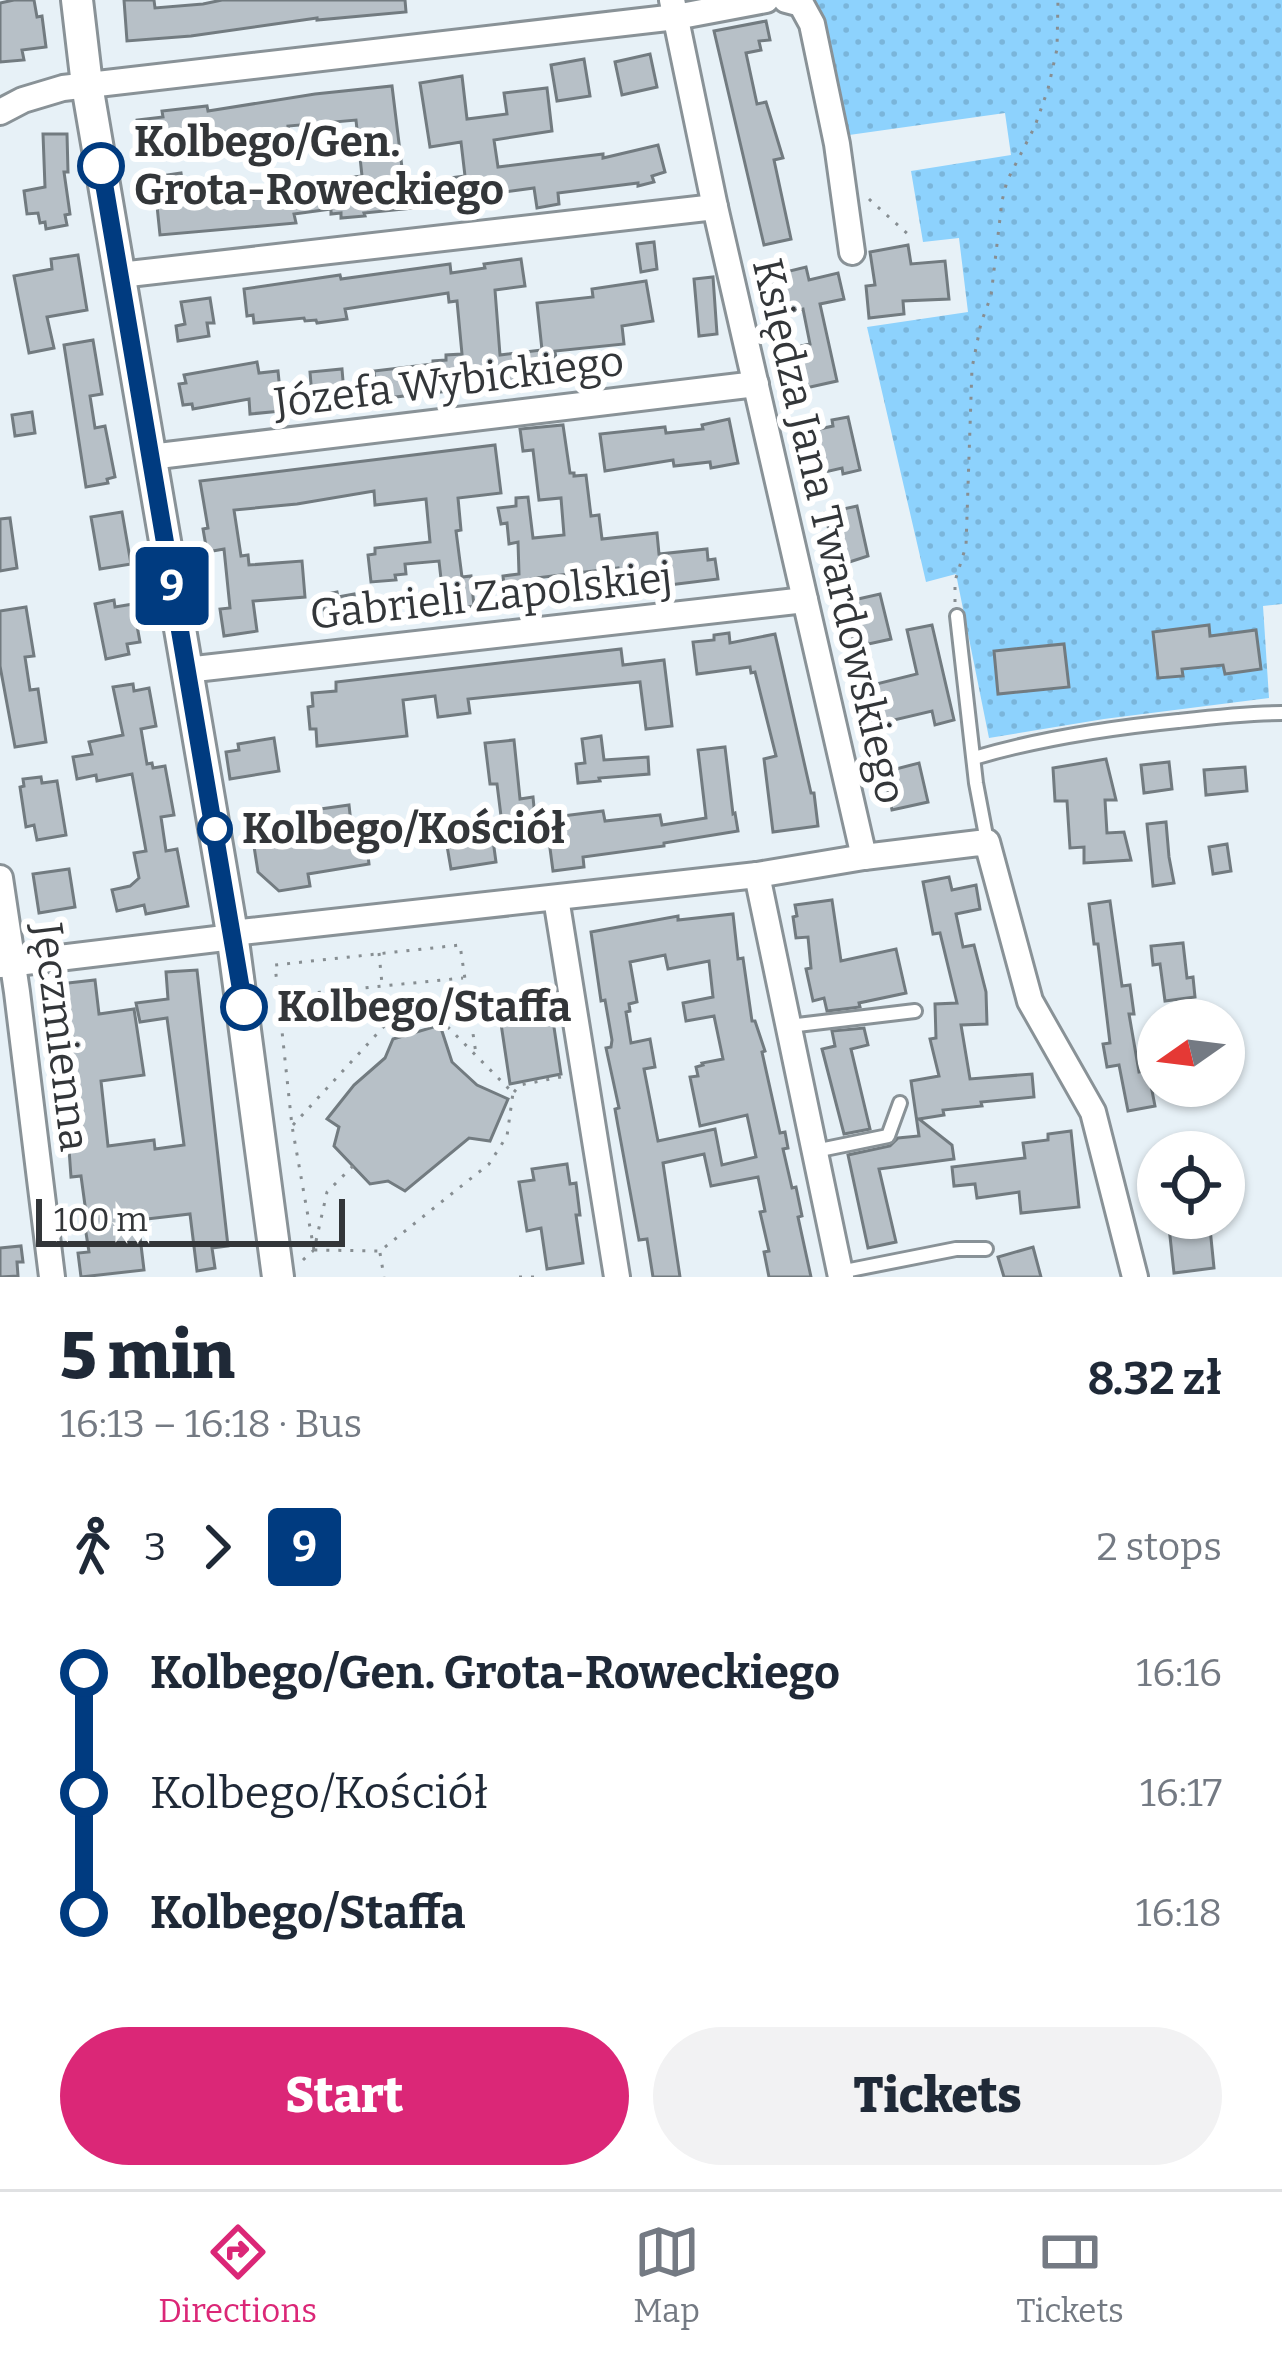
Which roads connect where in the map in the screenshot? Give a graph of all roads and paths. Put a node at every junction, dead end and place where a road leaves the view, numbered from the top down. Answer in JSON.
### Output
{"nodes":[{"id":1,"x":77,"y":0,"type":"edge"},
{"id":2,"x":766,"y":0,"type":"edge"},
{"id":3,"x":786,"y":0,"type":"edge"},
{"id":4,"x":1058,"y":0,"type":"edge"},
{"id":5,"x":675,"y":8,"type":"edge"},
{"id":6,"x":87,"y":85,"type":"junction"},
{"id":7,"x":0,"y":112,"type":"edge"},
{"id":8,"x":841,"y":174,"type":"junction"},
{"id":9,"x":715,"y":207,"type":"junction"},
{"id":10,"x":911,"y":237,"type":"dead end"},
{"id":11,"x":852,"y":252,"type":"dead end"},
{"id":12,"x":120,"y":275,"type":"junction"},
{"id":13,"x":756,"y":384,"type":"junction"},
{"id":14,"x":151,"y":457,"type":"junction"},
{"id":15,"x":806,"y":600,"type":"junction"},
{"id":16,"x":957,"y":616,"type":"joint"},
{"id":17,"x":186,"y":670,"type":"junction"},
{"id":18,"x":1282,"y":712,"type":"edge"},
{"id":19,"x":974,"y":758,"type":"junction"},
{"id":20,"x":987,"y":842,"type":"junction"},
{"id":21,"x":864,"y":857,"type":"junction"},
{"id":22,"x":757,"y":875,"type":"junction"},
{"id":23,"x":0,"y":878,"type":"edge"},
{"id":24,"x":556,"y":898,"type":"junction"},
{"id":25,"x":232,"y":935,"type":"junction"},
{"id":26,"x":379,"y":953,"type":"junction"},
{"id":27,"x":6,"y":964,"type":"edge"},
{"id":28,"x":465,"y":978,"type":"junction"},
{"id":29,"x":382,"y":986,"type":"junction"},
{"id":30,"x":278,"y":996,"type":"junction"},
{"id":31,"x":915,"y":1011,"type":"dead end"},
{"id":32,"x":789,"y":1026,"type":"junction"},
{"id":33,"x":476,"y":1054,"type":"junction"},
{"id":34,"x":571,"y":1073,"type":"dead end"},
{"id":35,"x":513,"y":1093,"type":"junction"},
{"id":36,"x":520,"y":1102,"type":"dead end"},
{"id":37,"x":512,"y":1103,"type":"junction"},
{"id":38,"x":900,"y":1103,"type":"dead end"},
{"id":39,"x":292,"y":1126,"type":"junction"},
{"id":40,"x":815,"y":1151,"type":"junction"},
{"id":41,"x":352,"y":1166,"type":"dead end"},
{"id":42,"x":986,"y":1250,"type":"dead end"},
{"id":43,"x":380,"y":1251,"type":"junction"},
{"id":44,"x":311,"y":1252,"type":"junction"},
{"id":45,"x":841,"y":1275,"type":"edge"},
{"id":46,"x":52,"y":1277,"type":"edge"},
{"id":47,"x":278,"y":1277,"type":"edge"},
{"id":48,"x":384,"y":1277,"type":"edge"},
{"id":49,"x":519,"y":1277,"type":"edge"},
{"id":50,"x":534,"y":1277,"type":"edge"},
{"id":51,"x":617,"y":1277,"type":"edge"},
{"id":52,"x":1135,"y":1277,"type":"edge"}],
"edges":[{"from":1,"to":6,"type":"street"},
{"from":2,"to":5,"type":"street"},
{"from":3,"to":8,"type":"street"},
{"from":4,"to":16,"type":"path"},
{"from":5,"to":6,"type":"street"},
{"from":5,"to":9,"type":"street","name":"Księdza Jana Twardowskiego"},
{"from":6,"to":7,"type":"street"},
{"from":6,"to":12,"type":"street"},
{"from":8,"to":10,"type":"path"},
{"from":8,"to":11,"type":"street"},
{"from":9,"to":12,"type":"street"},
{"from":9,"to":13,"type":"street","name":"Księdza Jana Twardowskiego"},
{"from":12,"to":14,"type":"street"},
{"from":13,"to":14,"type":"street","name":"Józefa Wybickiego"},
{"from":13,"to":15,"type":"street","name":"Księdza Jana Twardowskiego"},
{"from":14,"to":17,"type":"street"},
{"from":15,"to":17,"type":"street","name":"Gabrieli Zapolskiej"},
{"from":15,"to":21,"type":"street","name":"Księdza Jana Twardowskiego"},
{"from":16,"to":19,"type":"lane"},
{"from":17,"to":25,"type":"street"},
{"from":18,"to":19,"type":"lane"},
{"from":19,"to":20,"type":"lane"},
{"from":20,"to":21,"type":"street","name":"Księdza Jana Twardowskiego"},
{"from":20,"to":52,"type":"street"},
{"from":21,"to":22,"type":"street"},
{"from":22,"to":24,"type":"street"},
{"from":22,"to":32,"type":"street"},
{"from":23,"to":27,"type":"street","name":"Jęczmienna"},
{"from":24,"to":25,"type":"street"},
{"from":24,"to":51,"type":"street"},
{"from":25,"to":27,"type":"street"},
{"from":25,"to":47,"type":"street"},
{"from":26,"to":28,"type":"path"},
{"from":26,"to":29,"type":"path"},
{"from":26,"to":30,"type":"path"},
{"from":27,"to":46,"type":"street","name":"Jęczmienna"},
{"from":28,"to":29,"type":"path"},
{"from":28,"to":33,"type":"path"},
{"from":29,"to":30,"type":"path"},
{"from":30,"to":39,"type":"path"},
{"from":31,"to":32,"type":"lane"},
{"from":32,"to":40,"type":"street"},
{"from":33,"to":35,"type":"path"},
{"from":33,"to":39,"type":"path"},
{"from":34,"to":35,"type":"path"},
{"from":35,"to":37,"type":"path"},
{"from":36,"to":37,"type":"path"},
{"from":37,"to":43,"type":"path"},
{"from":38,"to":40,"type":"lane"},
{"from":39,"to":44,"type":"path"},
{"from":40,"to":45,"type":"street"},
{"from":41,"to":44,"type":"path"},
{"from":42,"to":45,"type":"lane"},
{"from":43,"to":44,"type":"path"},
{"from":43,"to":48,"type":"path"},
{"from":49,"to":50,"type":"path"}]}
